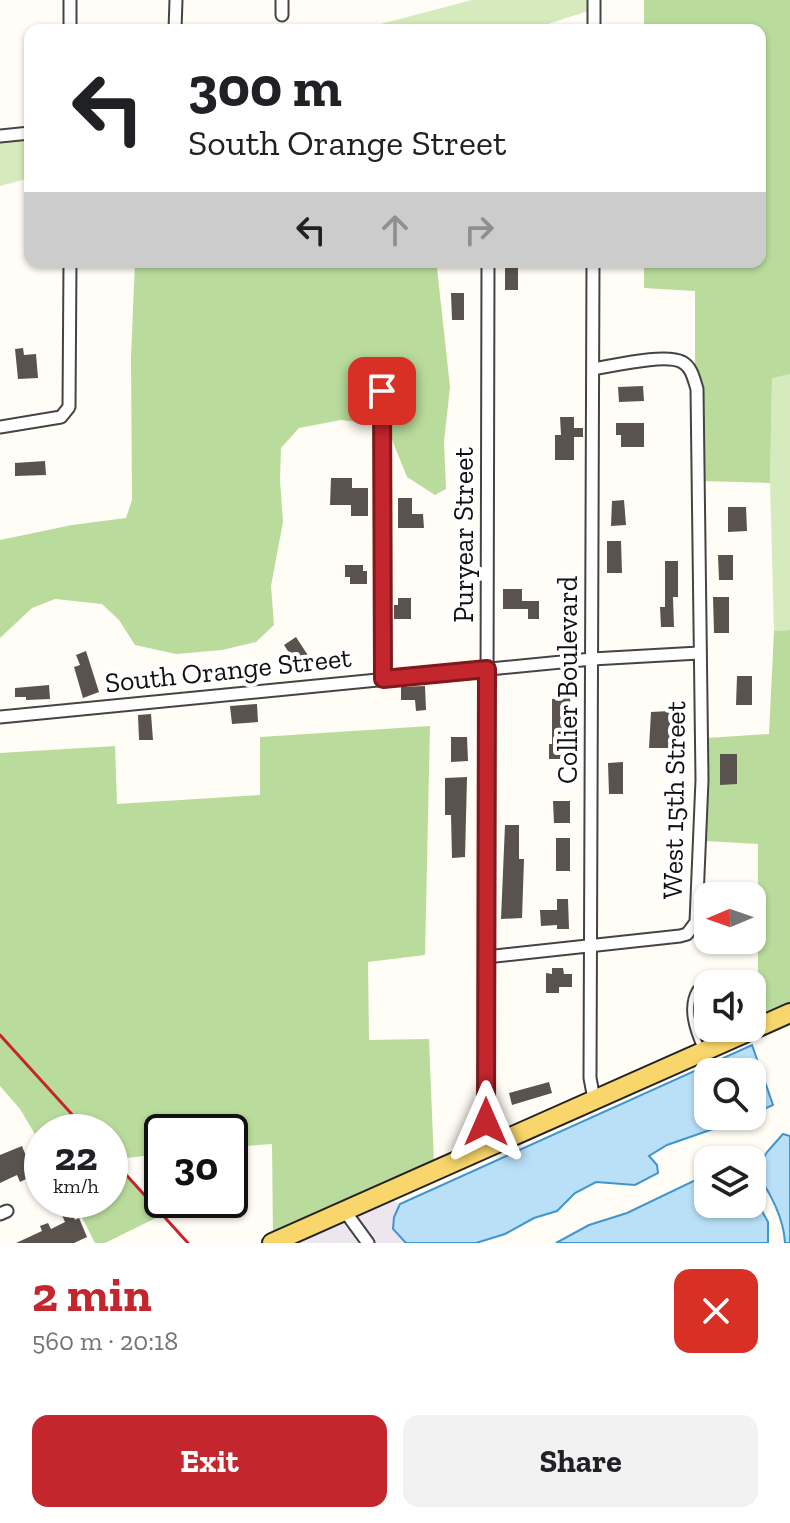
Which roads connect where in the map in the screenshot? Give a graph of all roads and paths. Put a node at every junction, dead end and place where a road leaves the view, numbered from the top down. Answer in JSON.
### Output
{"nodes":[{"id":1,"x":70,"y":0,"type":"edge"},
{"id":2,"x":176,"y":0,"type":"edge"},
{"id":3,"x":282,"y":0,"type":"edge"},
{"id":4,"x":594,"y":0,"type":"edge"},
{"id":5,"x":282,"y":15,"type":"dead end"},
{"id":6,"x":70,"y":24,"type":"edge"},
{"id":7,"x":175,"y":24,"type":"edge"},
{"id":8,"x":594,"y":24,"type":"edge"},
{"id":9,"x":24,"y":134,"type":"edge"},
{"id":10,"x":0,"y":136,"type":"edge"},
{"id":11,"x":70,"y":268,"type":"edge"},
{"id":12,"x":488,"y":268,"type":"edge"},
{"id":13,"x":593,"y":268,"type":"edge"},
{"id":14,"x":593,"y":369,"type":"junction"},
{"id":15,"x":382,"y":391,"type":"dead end"},
{"id":16,"x":0,"y":427,"type":"edge"},
{"id":17,"x":699,"y":653,"type":"junction"},
{"id":18,"x":592,"y":659,"type":"junction"},
{"id":19,"x":487,"y":669,"type":"junction"},
{"id":20,"x":383,"y":679,"type":"junction"},
{"id":21,"x":0,"y":717,"type":"edge"},
{"id":22,"x":590,"y":948,"type":"junction"},
{"id":23,"x":486,"y":957,"type":"junction"},
{"id":24,"x":694,"y":992,"type":"edge"},
{"id":25,"x":790,"y":1013,"type":"edge"},
{"id":26,"x":766,"y":1022,"type":"edge"},
{"id":27,"x":694,"y":1029,"type":"edge"},
{"id":28,"x":699,"y":1042,"type":"edge"},
{"id":29,"x":720,"y":1042,"type":"edge"},
{"id":30,"x":702,"y":1051,"type":"junction"},
{"id":31,"x":594,"y":1099,"type":"junction"},
{"id":32,"x":493,"y":1144,"type":"junction"},
{"id":33,"x":344,"y":1210,"type":"junction"},
{"id":34,"x":272,"y":1243,"type":"edge"},
{"id":35,"x":368,"y":1243,"type":"edge"}],
"edges":[{"from":1,"to":6,"type":"street"},
{"from":2,"to":7,"type":"street"},
{"from":3,"to":5,"type":"street"},
{"from":4,"to":8,"type":"street"},
{"from":9,"to":10,"type":"street"},
{"from":11,"to":16,"type":"street"},
{"from":12,"to":19,"type":"street","name":"Puryear Street"},
{"from":13,"to":14,"type":"street","name":"Collier Boulevard"},
{"from":14,"to":17,"type":"street","name":"West 15th Street"},
{"from":14,"to":18,"type":"street","name":"Collier Boulevard"},
{"from":15,"to":20,"type":"street"},
{"from":17,"to":18,"type":"street","name":"South Orange Street"},
{"from":17,"to":22,"type":"street","name":"West 15th Street"},
{"from":18,"to":19,"type":"street","name":"South Orange Street"},
{"from":18,"to":22,"type":"street","name":"Collier Boulevard"},
{"from":19,"to":20,"type":"street","name":"South Orange Street"},
{"from":19,"to":23,"type":"street","name":"Puryear Street"},
{"from":20,"to":21,"type":"street","name":"South Orange Street"},
{"from":22,"to":23,"type":"street"},
{"from":22,"to":31,"type":"street","name":"Collier Boulevard"},
{"from":23,"to":32,"type":"street","name":"Puryear Street"},
{"from":24,"to":27,"type":"lane"},
{"from":25,"to":26,"type":"main road"},
{"from":28,"to":30,"type":"lane"},
{"from":29,"to":30,"type":"main road"},
{"from":30,"to":31,"type":"main road"},
{"from":31,"to":32,"type":"main road"},
{"from":32,"to":33,"type":"main road"},
{"from":33,"to":34,"type":"main road"},
{"from":33,"to":35,"type":"street"}]}
